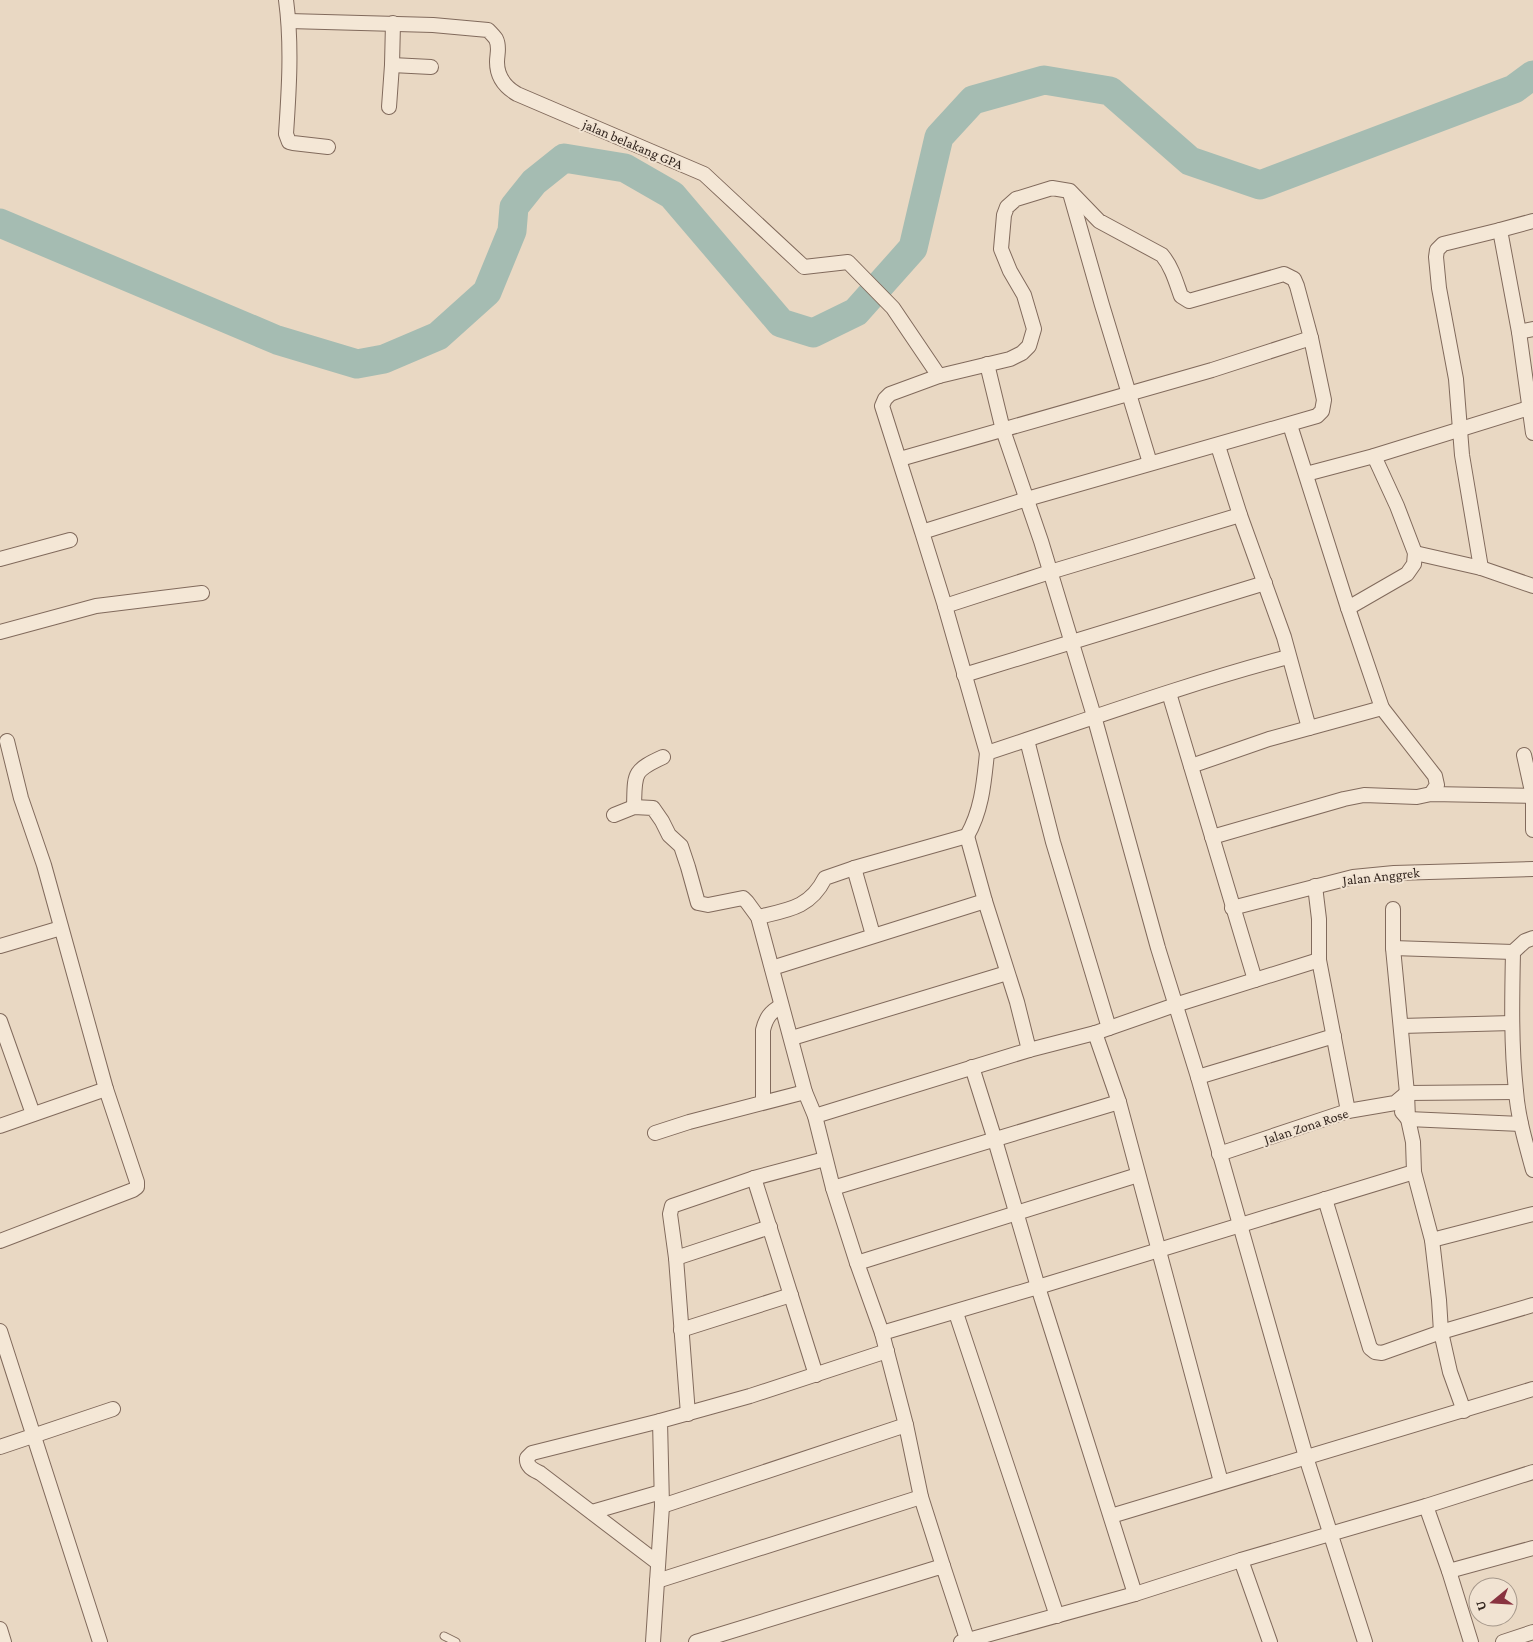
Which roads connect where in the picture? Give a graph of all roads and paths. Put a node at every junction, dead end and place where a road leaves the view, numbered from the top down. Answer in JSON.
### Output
{"nodes":[{"id":1,"x":286,"y":0,"type":"edge"},
{"id":2,"x":289,"y":20,"type":"junction"},
{"id":3,"x":393,"y":23,"type":"junction"},
{"id":4,"x":392,"y":65,"type":"junction"},
{"id":5,"x":431,"y":67,"type":"dead end"},
{"id":6,"x":389,"y":107,"type":"dead end"},
{"id":7,"x":328,"y":147,"type":"dead end"},
{"id":8,"x":1070,"y":191,"type":"junction"},
{"id":9,"x":1533,"y":221,"type":"edge"},
{"id":10,"x":1500,"y":230,"type":"junction"},
{"id":11,"x":1533,"y":329,"type":"edge"},
{"id":12,"x":1519,"y":332,"type":"junction"},
{"id":13,"x":1312,"y":338,"type":"junction"},
{"id":14,"x":986,"y":364,"type":"junction"},
{"id":15,"x":939,"y":376,"type":"junction"},
{"id":16,"x":1128,"y":394,"type":"junction"},
{"id":17,"x":1530,"y":408,"type":"junction"},
{"id":18,"x":1290,"y":425,"type":"junction"},
{"id":19,"x":1003,"y":430,"type":"junction"},
{"id":20,"x":1460,"y":430,"type":"junction"},
{"id":21,"x":1533,"y":433,"type":"edge"},
{"id":22,"x":1218,"y":446,"type":"junction"},
{"id":23,"x":1374,"y":456,"type":"junction"},
{"id":24,"x":900,"y":459,"type":"junction"},
{"id":25,"x":1150,"y":463,"type":"junction"},
{"id":26,"x":1306,"y":474,"type":"junction"},
{"id":27,"x":1027,"y":499,"type":"junction"},
{"id":28,"x":1240,"y":515,"type":"junction"},
{"id":29,"x":922,"y":532,"type":"junction"},
{"id":30,"x":70,"y":540,"type":"dead end"},
{"id":31,"x":1415,"y":553,"type":"junction"},
{"id":32,"x":0,"y":560,"type":"edge"},
{"id":33,"x":1481,"y":568,"type":"junction"},
{"id":34,"x":1050,"y":572,"type":"junction"},
{"id":35,"x":1265,"y":583,"type":"junction"},
{"id":36,"x":1533,"y":586,"type":"edge"},
{"id":37,"x":202,"y":593,"type":"dead end"},
{"id":38,"x":945,"y":606,"type":"junction"},
{"id":39,"x":1348,"y":608,"type":"junction"},
{"id":40,"x":0,"y":632,"type":"edge"},
{"id":41,"x":1071,"y":643,"type":"junction"},
{"id":42,"x":1288,"y":657,"type":"junction"},
{"id":43,"x":964,"y":674,"type":"junction"},
{"id":44,"x":1168,"y":692,"type":"junction"},
{"id":45,"x":1382,"y":708,"type":"junction"},
{"id":46,"x":1094,"y":716,"type":"junction"},
{"id":47,"x":1309,"y":728,"type":"junction"},
{"id":48,"x":1027,"y":740,"type":"junction"},
{"id":49,"x":7,"y":741,"type":"dead end"},
{"id":50,"x":987,"y":753,"type":"junction"},
{"id":51,"x":1524,"y":755,"type":"dead end"},
{"id":52,"x":663,"y":757,"type":"dead end"},
{"id":53,"x":1192,"y":766,"type":"junction"},
{"id":54,"x":1431,"y":794,"type":"junction"},
{"id":55,"x":1532,"y":796,"type":"edge"},
{"id":56,"x":634,"y":807,"type":"junction"},
{"id":57,"x":614,"y":815,"type":"dead end"},
{"id":58,"x":1533,"y":830,"type":"edge"},
{"id":59,"x":967,"y":836,"type":"junction"},
{"id":60,"x":1212,"y":837,"type":"junction"},
{"id":61,"x":854,"y":868,"type":"junction"},
{"id":62,"x":1533,"y":869,"type":"edge"},
{"id":63,"x":1315,"y":886,"type":"junction"},
{"id":64,"x":985,"y":902,"type":"junction"},
{"id":65,"x":1232,"y":908,"type":"junction"},
{"id":66,"x":1393,"y":909,"type":"dead end"},
{"id":67,"x":758,"y":916,"type":"junction"},
{"id":68,"x":61,"y":928,"type":"junction"},
{"id":69,"x":873,"y":935,"type":"junction"},
{"id":70,"x":1533,"y":938,"type":"edge"},
{"id":71,"x":0,"y":946,"type":"edge"},
{"id":72,"x":1393,"y":948,"type":"junction"},
{"id":73,"x":1513,"y":952,"type":"junction"},
{"id":74,"x":1319,"y":960,"type":"junction"},
{"id":75,"x":772,"y":968,"type":"junction"},
{"id":76,"x":1008,"y":973,"type":"junction"},
{"id":77,"x":1255,"y":980,"type":"junction"},
{"id":78,"x":1175,"y":1005,"type":"junction"},
{"id":79,"x":781,"y":1006,"type":"junction"},
{"id":80,"x":0,"y":1021,"type":"edge"},
{"id":81,"x":1512,"y":1023,"type":"junction"},
{"id":82,"x":1401,"y":1026,"type":"junction"},
{"id":83,"x":1109,"y":1028,"type":"junction"},
{"id":84,"x":1095,"y":1034,"type":"junction"},
{"id":85,"x":1334,"y":1036,"type":"junction"},
{"id":86,"x":792,"y":1038,"type":"junction"},
{"id":87,"x":1029,"y":1050,"type":"junction"},
{"id":88,"x":972,"y":1067,"type":"junction"},
{"id":89,"x":1198,"y":1077,"type":"junction"},
{"id":90,"x":106,"y":1089,"type":"junction"},
{"id":91,"x":805,"y":1092,"type":"junction"},
{"id":92,"x":1516,"y":1092,"type":"junction"},
{"id":93,"x":1408,"y":1093,"type":"junction"},
{"id":94,"x":763,"y":1102,"type":"junction"},
{"id":95,"x":1119,"y":1102,"type":"junction"},
{"id":96,"x":1395,"y":1103,"type":"junction"},
{"id":97,"x":1348,"y":1111,"type":"junction"},
{"id":98,"x":33,"y":1114,"type":"junction"},
{"id":99,"x":815,"y":1116,"type":"junction"},
{"id":100,"x":1408,"y":1119,"type":"junction"},
{"id":101,"x":1521,"y":1124,"type":"junction"},
{"id":102,"x":0,"y":1126,"type":"edge"},
{"id":103,"x":655,"y":1133,"type":"dead end"},
{"id":104,"x":995,"y":1140,"type":"junction"},
{"id":105,"x":1219,"y":1154,"type":"junction"},
{"id":106,"x":825,"y":1159,"type":"junction"},
{"id":107,"x":1533,"y":1170,"type":"edge"},
{"id":108,"x":1414,"y":1172,"type":"junction"},
{"id":109,"x":1138,"y":1175,"type":"junction"},
{"id":110,"x":754,"y":1178,"type":"junction"},
{"id":111,"x":833,"y":1188,"type":"junction"},
{"id":112,"x":1325,"y":1199,"type":"junction"},
{"id":113,"x":1016,"y":1212,"type":"junction"},
{"id":114,"x":1533,"y":1214,"type":"edge"},
{"id":115,"x":1239,"y":1225,"type":"junction"},
{"id":116,"x":770,"y":1227,"type":"junction"},
{"id":117,"x":1432,"y":1240,"type":"junction"},
{"id":118,"x":0,"y":1241,"type":"edge"},
{"id":119,"x":1159,"y":1250,"type":"junction"},
{"id":120,"x":676,"y":1258,"type":"junction"},
{"id":121,"x":857,"y":1263,"type":"junction"},
{"id":122,"x":1038,"y":1287,"type":"junction"},
{"id":123,"x":791,"y":1295,"type":"junction"},
{"id":124,"x":1533,"y":1305,"type":"edge"},
{"id":125,"x":956,"y":1313,"type":"junction"},
{"id":126,"x":0,"y":1330,"type":"edge"},
{"id":127,"x":681,"y":1330,"type":"junction"},
{"id":128,"x":1441,"y":1332,"type":"junction"},
{"id":129,"x":882,"y":1333,"type":"junction"},
{"id":130,"x":886,"y":1351,"type":"junction"},
{"id":131,"x":816,"y":1375,"type":"junction"},
{"id":132,"x":1533,"y":1389,"type":"edge"},
{"id":133,"x":113,"y":1409,"type":"dead end"},
{"id":134,"x":1464,"y":1411,"type":"junction"},
{"id":135,"x":688,"y":1414,"type":"junction"},
{"id":136,"x":660,"y":1421,"type":"junction"},
{"id":137,"x":906,"y":1425,"type":"junction"},
{"id":138,"x":34,"y":1435,"type":"junction"},
{"id":139,"x":0,"y":1447,"type":"edge"},
{"id":140,"x":1306,"y":1457,"type":"junction"},
{"id":141,"x":1533,"y":1472,"type":"edge"},
{"id":142,"x":1221,"y":1482,"type":"junction"},
{"id":143,"x":921,"y":1496,"type":"junction"},
{"id":144,"x":662,"y":1499,"type":"junction"},
{"id":145,"x":1426,"y":1506,"type":"junction"},
{"id":146,"x":592,"y":1512,"type":"junction"},
{"id":147,"x":1111,"y":1516,"type":"junction"},
{"id":148,"x":1330,"y":1534,"type":"junction"},
{"id":149,"x":1533,"y":1548,"type":"edge"},
{"id":150,"x":1242,"y":1560,"type":"junction"},
{"id":151,"x":658,"y":1563,"type":"junction"},
{"id":152,"x":943,"y":1566,"type":"junction"},
{"id":153,"x":1449,"y":1571,"type":"junction"},
{"id":154,"x":657,"y":1581,"type":"junction"},
{"id":155,"x":1135,"y":1594,"type":"junction"},
{"id":156,"x":1057,"y":1616,"type":"junction"},
{"id":157,"x":0,"y":1629,"type":"edge"},
{"id":158,"x":1533,"y":1632,"type":"edge"},
{"id":159,"x":444,"y":1636,"type":"dead end"},
{"id":160,"x":965,"y":1641,"type":"edge"},
{"id":161,"x":4,"y":1642,"type":"edge"},
{"id":162,"x":100,"y":1642,"type":"edge"},
{"id":163,"x":456,"y":1642,"type":"edge"},
{"id":164,"x":654,"y":1642,"type":"edge"},
{"id":165,"x":696,"y":1642,"type":"edge"},
{"id":166,"x":1270,"y":1642,"type":"edge"},
{"id":167,"x":1365,"y":1642,"type":"edge"},
{"id":168,"x":1471,"y":1642,"type":"edge"},
{"id":169,"x":1503,"y":1642,"type":"edge"}],
"edges":[{"from":1,"to":2,"type":"street"},
{"from":2,"to":3,"type":"street","name":"jalan belakang GPA"},
{"from":2,"to":7,"type":"street"},
{"from":3,"to":4,"type":"street"},
{"from":3,"to":15,"type":"street","name":"jalan belakang GPA"},
{"from":4,"to":5,"type":"street"},
{"from":4,"to":6,"type":"street"},
{"from":8,"to":13,"type":"street"},
{"from":8,"to":14,"type":"street"},
{"from":8,"to":16,"type":"street"},
{"from":9,"to":10,"type":"street"},
{"from":10,"to":12,"type":"street"},
{"from":10,"to":20,"type":"street"},
{"from":11,"to":12,"type":"street"},
{"from":12,"to":17,"type":"street"},
{"from":13,"to":16,"type":"street"},
{"from":13,"to":18,"type":"street"},
{"from":14,"to":15,"type":"street"},
{"from":14,"to":19,"type":"street"},
{"from":15,"to":24,"type":"street"},
{"from":16,"to":19,"type":"street"},
{"from":16,"to":25,"type":"street"},
{"from":17,"to":20,"type":"street"},
{"from":17,"to":21,"type":"street"},
{"from":18,"to":22,"type":"street"},
{"from":18,"to":26,"type":"street"},
{"from":19,"to":24,"type":"street"},
{"from":19,"to":27,"type":"street"},
{"from":20,"to":23,"type":"street"},
{"from":20,"to":33,"type":"street"},
{"from":22,"to":25,"type":"street"},
{"from":22,"to":28,"type":"street"},
{"from":23,"to":26,"type":"street"},
{"from":23,"to":31,"type":"street"},
{"from":24,"to":29,"type":"street"},
{"from":25,"to":27,"type":"street"},
{"from":26,"to":39,"type":"street"},
{"from":27,"to":29,"type":"street"},
{"from":27,"to":34,"type":"street"},
{"from":28,"to":34,"type":"street"},
{"from":28,"to":35,"type":"street"},
{"from":29,"to":38,"type":"street"},
{"from":30,"to":32,"type":"street"},
{"from":31,"to":33,"type":"street"},
{"from":31,"to":39,"type":"street"},
{"from":33,"to":36,"type":"street"},
{"from":34,"to":38,"type":"street"},
{"from":34,"to":41,"type":"street"},
{"from":35,"to":41,"type":"street"},
{"from":35,"to":42,"type":"street"},
{"from":37,"to":40,"type":"street"},
{"from":38,"to":43,"type":"street"},
{"from":39,"to":45,"type":"street"},
{"from":41,"to":43,"type":"street"},
{"from":41,"to":46,"type":"street"},
{"from":42,"to":44,"type":"street"},
{"from":42,"to":47,"type":"street"},
{"from":43,"to":50,"type":"street"},
{"from":44,"to":46,"type":"street"},
{"from":44,"to":53,"type":"street"},
{"from":45,"to":47,"type":"street"},
{"from":45,"to":54,"type":"street"},
{"from":46,"to":48,"type":"street"},
{"from":46,"to":78,"type":"street"},
{"from":47,"to":53,"type":"street"},
{"from":48,"to":50,"type":"street"},
{"from":48,"to":83,"type":"street"},
{"from":49,"to":68,"type":"street"},
{"from":50,"to":59,"type":"street"},
{"from":51,"to":55,"type":"street"},
{"from":52,"to":56,"type":"street"},
{"from":53,"to":60,"type":"street"},
{"from":54,"to":55,"type":"street"},
{"from":54,"to":60,"type":"street"},
{"from":55,"to":58,"type":"street"},
{"from":56,"to":57,"type":"street"},
{"from":56,"to":67,"type":"street"},
{"from":59,"to":61,"type":"street"},
{"from":59,"to":64,"type":"street"},
{"from":60,"to":65,"type":"street"},
{"from":61,"to":67,"type":"street"},
{"from":61,"to":69,"type":"street"},
{"from":62,"to":63,"type":"street","name":"Jalan Anggrek"},
{"from":63,"to":65,"type":"street","name":"Jalan Anggrek"},
{"from":63,"to":74,"type":"street"},
{"from":64,"to":69,"type":"street"},
{"from":64,"to":76,"type":"street"},
{"from":65,"to":77,"type":"street"},
{"from":66,"to":72,"type":"street"},
{"from":67,"to":75,"type":"street"},
{"from":68,"to":71,"type":"street"},
{"from":68,"to":90,"type":"street"},
{"from":69,"to":75,"type":"street"},
{"from":70,"to":73,"type":"street"},
{"from":72,"to":73,"type":"street"},
{"from":72,"to":82,"type":"street"},
{"from":73,"to":81,"type":"street"},
{"from":74,"to":77,"type":"street"},
{"from":74,"to":85,"type":"street"},
{"from":75,"to":79,"type":"street"},
{"from":76,"to":86,"type":"street"},
{"from":76,"to":87,"type":"street"},
{"from":77,"to":78,"type":"street"},
{"from":78,"to":83,"type":"street"},
{"from":78,"to":89,"type":"street"},
{"from":79,"to":86,"type":"street"},
{"from":79,"to":94,"type":"street"},
{"from":80,"to":98,"type":"street"},
{"from":81,"to":82,"type":"street"},
{"from":81,"to":92,"type":"street"},
{"from":82,"to":93,"type":"street"},
{"from":83,"to":84,"type":"street"},
{"from":84,"to":87,"type":"street"},
{"from":84,"to":95,"type":"street"},
{"from":85,"to":89,"type":"street"},
{"from":85,"to":97,"type":"street"},
{"from":86,"to":91,"type":"street"},
{"from":87,"to":88,"type":"street"},
{"from":88,"to":99,"type":"street"},
{"from":88,"to":104,"type":"street"},
{"from":89,"to":105,"type":"street"},
{"from":90,"to":98,"type":"street"},
{"from":90,"to":118,"type":"street"},
{"from":91,"to":94,"type":"street"},
{"from":91,"to":99,"type":"street"},
{"from":92,"to":93,"type":"street"},
{"from":92,"to":101,"type":"street"},
{"from":93,"to":96,"type":"street","name":"Jalan Zona Rose"},
{"from":93,"to":100,"type":"street"},
{"from":94,"to":103,"type":"street"},
{"from":95,"to":104,"type":"street"},
{"from":95,"to":109,"type":"street"},
{"from":96,"to":97,"type":"street","name":"Jalan Zona Rose"},
{"from":96,"to":100,"type":"street"},
{"from":97,"to":105,"type":"street","name":"Jalan Zona Rose"},
{"from":98,"to":102,"type":"street"},
{"from":99,"to":106,"type":"street"},
{"from":100,"to":101,"type":"street"},
{"from":100,"to":108,"type":"street"},
{"from":101,"to":107,"type":"street"},
{"from":104,"to":111,"type":"street"},
{"from":104,"to":113,"type":"street"},
{"from":105,"to":115,"type":"street"},
{"from":106,"to":110,"type":"street"},
{"from":106,"to":111,"type":"street"},
{"from":108,"to":112,"type":"street"},
{"from":108,"to":117,"type":"street"},
{"from":109,"to":113,"type":"street"},
{"from":109,"to":119,"type":"street"},
{"from":110,"to":116,"type":"street"},
{"from":110,"to":120,"type":"street"},
{"from":111,"to":121,"type":"street"},
{"from":112,"to":115,"type":"street"},
{"from":112,"to":128,"type":"street"},
{"from":113,"to":121,"type":"street"},
{"from":113,"to":122,"type":"street"},
{"from":114,"to":117,"type":"street"},
{"from":115,"to":119,"type":"street"},
{"from":115,"to":140,"type":"street"},
{"from":116,"to":120,"type":"street"},
{"from":116,"to":123,"type":"street"},
{"from":117,"to":128,"type":"street"},
{"from":119,"to":122,"type":"street"},
{"from":119,"to":142,"type":"street"},
{"from":120,"to":127,"type":"street"},
{"from":121,"to":129,"type":"street"},
{"from":122,"to":125,"type":"street"},
{"from":122,"to":147,"type":"street"},
{"from":123,"to":127,"type":"street"},
{"from":123,"to":131,"type":"street"},
{"from":124,"to":128,"type":"street"},
{"from":125,"to":129,"type":"street"},
{"from":125,"to":156,"type":"street"},
{"from":126,"to":138,"type":"street"},
{"from":127,"to":135,"type":"street"},
{"from":128,"to":134,"type":"street"},
{"from":129,"to":130,"type":"street"},
{"from":130,"to":131,"type":"street"},
{"from":130,"to":137,"type":"street"},
{"from":131,"to":135,"type":"street"},
{"from":132,"to":134,"type":"street"},
{"from":133,"to":138,"type":"street"},
{"from":134,"to":140,"type":"street"},
{"from":135,"to":136,"type":"street"},
{"from":136,"to":144,"type":"street"},
{"from":136,"to":146,"type":"street"},
{"from":137,"to":143,"type":"street"},
{"from":137,"to":144,"type":"street"},
{"from":138,"to":139,"type":"street"},
{"from":138,"to":162,"type":"street"},
{"from":140,"to":142,"type":"street"},
{"from":140,"to":148,"type":"street"},
{"from":141,"to":145,"type":"street"},
{"from":142,"to":147,"type":"street"},
{"from":143,"to":152,"type":"street"},
{"from":143,"to":154,"type":"street"},
{"from":144,"to":146,"type":"street"},
{"from":144,"to":151,"type":"street"},
{"from":145,"to":148,"type":"street"},
{"from":145,"to":153,"type":"street"},
{"from":146,"to":151,"type":"street"},
{"from":147,"to":155,"type":"street"},
{"from":148,"to":150,"type":"street"},
{"from":148,"to":167,"type":"street"},
{"from":149,"to":153,"type":"street"},
{"from":150,"to":155,"type":"street"},
{"from":150,"to":166,"type":"street"},
{"from":151,"to":154,"type":"street"},
{"from":152,"to":160,"type":"street"},
{"from":152,"to":165,"type":"street"},
{"from":153,"to":168,"type":"street"},
{"from":154,"to":164,"type":"street"},
{"from":155,"to":156,"type":"street"},
{"from":156,"to":160,"type":"street"},
{"from":157,"to":161,"type":"street"},
{"from":158,"to":169,"type":"street"},
{"from":159,"to":163,"type":"lane"}]}
